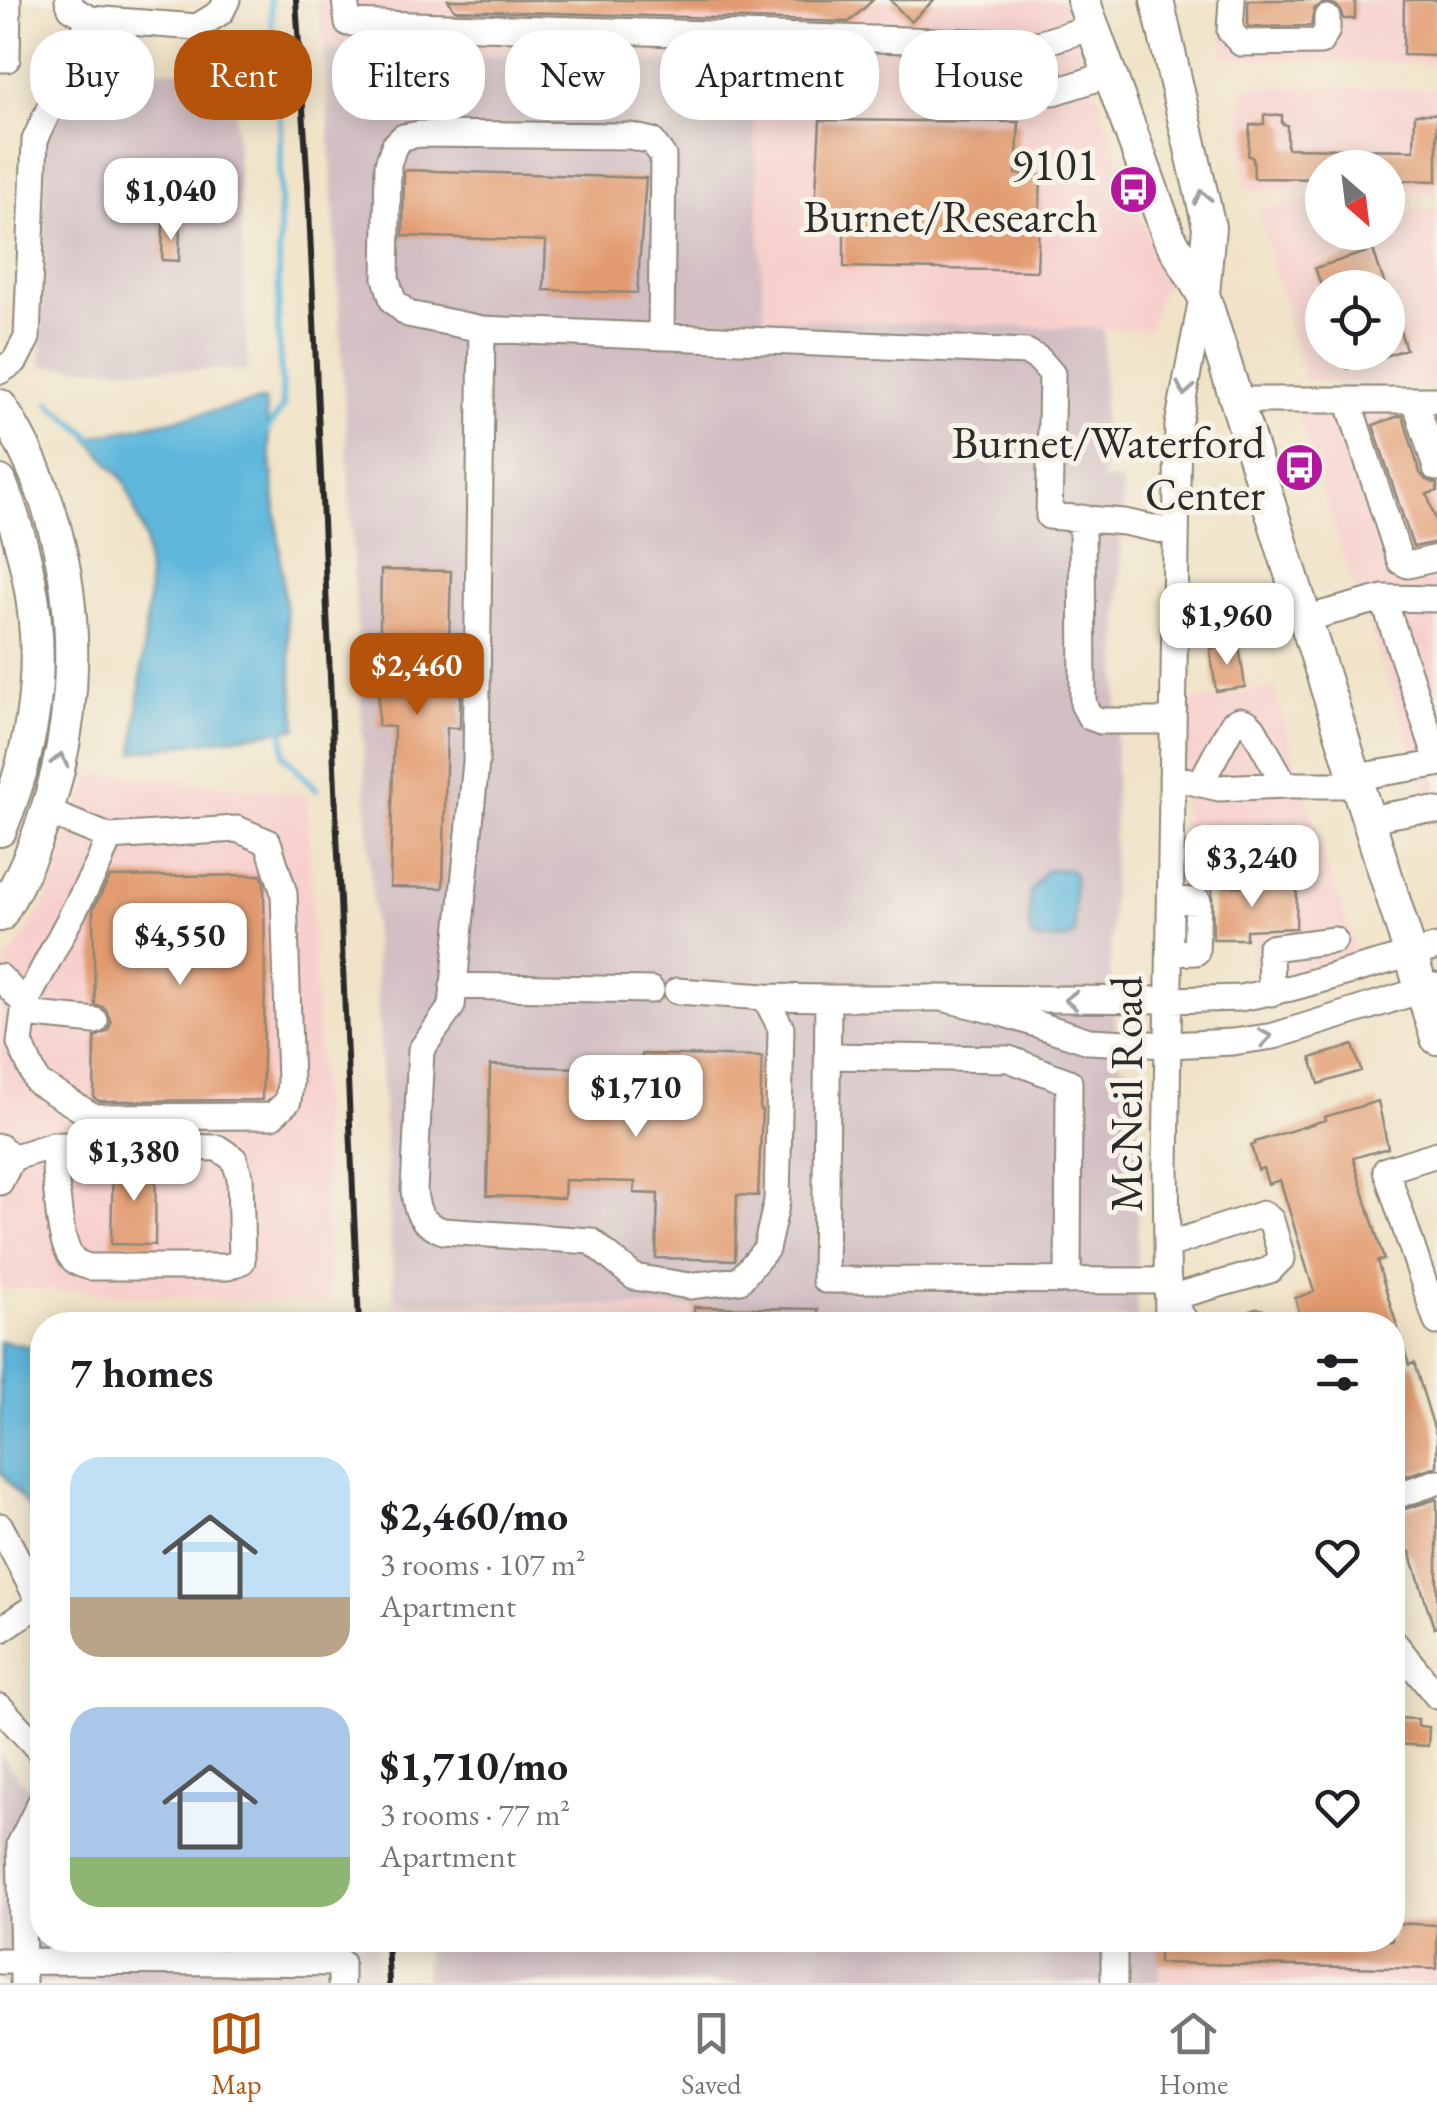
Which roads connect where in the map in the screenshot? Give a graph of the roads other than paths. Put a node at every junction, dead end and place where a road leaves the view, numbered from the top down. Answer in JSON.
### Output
{"nodes":[{"id":1,"x":8,"y":0,"type":"edge"},
{"id":2,"x":68,"y":0,"type":"edge"},
{"id":3,"x":227,"y":0,"type":"edge"},
{"id":4,"x":345,"y":0,"type":"edge"},
{"id":5,"x":1157,"y":0,"type":"edge"},
{"id":6,"x":1232,"y":0,"type":"edge"},
{"id":7,"x":1088,"y":14,"type":"edge"},
{"id":8,"x":90,"y":18,"type":"junction"},
{"id":9,"x":1327,"y":18,"type":"dead end"},
{"id":10,"x":1058,"y":32,"type":"edge"},
{"id":11,"x":899,"y":40,"type":"edge"},
{"id":12,"x":0,"y":58,"type":"edge"},
{"id":13,"x":1110,"y":74,"type":"junction"},
{"id":14,"x":1058,"y":91,"type":"edge"},
{"id":15,"x":1203,"y":294,"type":"junction"},
{"id":16,"x":482,"y":329,"type":"junction"},
{"id":17,"x":660,"y":338,"type":"junction"},
{"id":18,"x":0,"y":371,"type":"edge"},
{"id":19,"x":1235,"y":400,"type":"junction"},
{"id":20,"x":1348,"y":400,"type":"junction"},
{"id":21,"x":1426,"y":400,"type":"edge"},
{"id":22,"x":0,"y":406,"type":"edge"},
{"id":23,"x":1436,"y":468,"type":"edge"},
{"id":24,"x":0,"y":482,"type":"edge"},
{"id":25,"x":1082,"y":518,"type":"junction"},
{"id":26,"x":1176,"y":533,"type":"junction"},
{"id":27,"x":1437,"y":558,"type":"edge"},
{"id":28,"x":1383,"y":598,"type":"junction"},
{"id":29,"x":1437,"y":598,"type":"edge"},
{"id":30,"x":1301,"y":608,"type":"junction"},
{"id":31,"x":1175,"y":610,"type":"junction"},
{"id":32,"x":1173,"y":722,"type":"junction"},
{"id":33,"x":1437,"y":761,"type":"edge"},
{"id":34,"x":1172,"y":777,"type":"junction"},
{"id":35,"x":1356,"y":781,"type":"junction"},
{"id":36,"x":1200,"y":784,"type":"junction"},
{"id":37,"x":1286,"y":785,"type":"junction"},
{"id":38,"x":6,"y":796,"type":"edge"},
{"id":39,"x":1437,"y":810,"type":"edge"},
{"id":40,"x":46,"y":812,"type":"junction"},
{"id":41,"x":1368,"y":819,"type":"junction"},
{"id":42,"x":0,"y":830,"type":"edge"},
{"id":43,"x":109,"y":836,"type":"junction"},
{"id":44,"x":0,"y":916,"type":"edge"},
{"id":45,"x":1334,"y":940,"type":"dead end"},
{"id":46,"x":1424,"y":951,"type":"edge"},
{"id":47,"x":0,"y":978,"type":"edge"},
{"id":48,"x":453,"y":986,"type":"junction"},
{"id":49,"x":1430,"y":988,"type":"edge"},
{"id":50,"x":650,"y":990,"type":"dead end"},
{"id":51,"x":677,"y":992,"type":"dead end"},
{"id":52,"x":1272,"y":993,"type":"junction"},
{"id":53,"x":765,"y":997,"type":"junction"},
{"id":54,"x":828,"y":998,"type":"junction"},
{"id":55,"x":942,"y":998,"type":"junction"},
{"id":56,"x":1169,"y":1000,"type":"junction"},
{"id":57,"x":25,"y":1004,"type":"junction"},
{"id":58,"x":95,"y":1021,"type":"dead end"},
{"id":59,"x":1437,"y":1038,"type":"edge"},
{"id":60,"x":1168,"y":1046,"type":"junction"},
{"id":61,"x":827,"y":1056,"type":"junction"},
{"id":62,"x":53,"y":1145,"type":"junction"},
{"id":63,"x":6,"y":1152,"type":"edge"},
{"id":64,"x":1437,"y":1154,"type":"edge"},
{"id":65,"x":0,"y":1182,"type":"edge"},
{"id":66,"x":1168,"y":1245,"type":"junction"},
{"id":67,"x":1068,"y":1281,"type":"junction"},
{"id":68,"x":1168,"y":1290,"type":"junction"},
{"id":69,"x":1168,"y":1312,"type":"edge"},
{"id":70,"x":1181,"y":1312,"type":"edge"},
{"id":71,"x":1437,"y":1322,"type":"edge"},
{"id":72,"x":1437,"y":1482,"type":"edge"},
{"id":73,"x":1405,"y":1493,"type":"edge"},
{"id":74,"x":0,"y":1526,"type":"edge"},
{"id":75,"x":30,"y":1584,"type":"edge"},
{"id":76,"x":30,"y":1612,"type":"edge"},
{"id":77,"x":0,"y":1630,"type":"edge"},
{"id":78,"x":1405,"y":1656,"type":"edge"},
{"id":79,"x":1437,"y":1696,"type":"edge"},
{"id":80,"x":0,"y":1707,"type":"edge"},
{"id":81,"x":30,"y":1740,"type":"edge"},
{"id":82,"x":30,"y":1824,"type":"edge"},
{"id":83,"x":225,"y":1952,"type":"edge"},
{"id":84,"x":247,"y":1952,"type":"edge"},
{"id":85,"x":1114,"y":1952,"type":"edge"},
{"id":86,"x":15,"y":1968,"type":"edge"},
{"id":87,"x":341,"y":1983,"type":"edge"},
{"id":88,"x":1114,"y":1983,"type":"edge"}],
"edges":[{"from":1,"to":12,"type":"street"},
{"from":2,"to":8,"type":"street"},
{"from":3,"to":8,"type":"street"},
{"from":4,"to":11,"type":"street"},
{"from":15,"to":5,"type":"main road","one_way":true},
{"from":6,"to":9,"type":"street"},
{"from":7,"to":10,"type":"street"},
{"from":7,"to":13,"type":"main road"},
{"from":8,"to":18,"type":"street"},
{"from":13,"to":14,"type":"street"},
{"from":13,"to":15,"type":"main road"},
{"from":15,"to":19,"type":"main road"},
{"from":15,"to":26,"type":"street","name":"McNeil Road","one_way":true},
{"from":16,"to":17,"type":"street"},
{"from":16,"to":17,"type":"street"},
{"from":16,"to":48,"type":"street"},
{"from":17,"to":25,"type":"street"},
{"from":19,"to":20,"type":"street"},
{"from":19,"to":30,"type":"main road"},
{"from":20,"to":21,"type":"street"},
{"from":20,"to":27,"type":"street"},
{"from":21,"to":23,"type":"street"},
{"from":40,"to":22,"type":"main road","one_way":true},
{"from":24,"to":38,"type":"main road"},
{"from":25,"to":26,"type":"street"},
{"from":25,"to":32,"type":"street"},
{"from":26,"to":31,"type":"street","name":"McNeil Road"},
{"from":28,"to":29,"type":"street"},
{"from":28,"to":30,"type":"street"},
{"from":28,"to":33,"type":"street"},
{"from":30,"to":31,"type":"street"},
{"from":30,"to":35,"type":"main road"},
{"from":31,"to":32,"type":"street","name":"McNeil Road"},
{"from":32,"to":34,"type":"street","name":"McNeil Road"},
{"from":33,"to":35,"type":"street"},
{"from":34,"to":36,"type":"street"},
{"from":34,"to":56,"type":"street","name":"McNeil Road"},
{"from":35,"to":37,"type":"street"},
{"from":35,"to":41,"type":"main road"},
{"from":36,"to":37,"type":"street"},
{"from":36,"to":37,"type":"street"},
{"from":38,"to":40,"type":"main road"},
{"from":38,"to":42,"type":"main road"},
{"from":39,"to":41,"type":"street"},
{"from":40,"to":43,"type":"street"},
{"from":40,"to":44,"type":"main road"},
{"from":41,"to":46,"type":"main road"},
{"from":43,"to":57,"type":"street"},
{"from":43,"to":57,"type":"street"},
{"from":45,"to":52,"type":"street"},
{"from":46,"to":49,"type":"main road"},
{"from":46,"to":52,"type":"street"},
{"from":47,"to":57,"type":"street"},
{"from":48,"to":50,"type":"street"},
{"from":48,"to":53,"type":"street"},
{"from":49,"to":59,"type":"main road"},
{"from":60,"to":49,"type":"street","one_way":true},
{"from":51,"to":53,"type":"street"},
{"from":52,"to":56,"type":"street"},
{"from":53,"to":54,"type":"street"},
{"from":54,"to":55,"type":"street"},
{"from":54,"to":61,"type":"street"},
{"from":56,"to":55,"type":"street","one_way":true},
{"from":55,"to":60,"type":"street"},
{"from":56,"to":60,"type":"street","name":"McNeil Road"},
{"from":57,"to":58,"type":"street"},
{"from":60,"to":66,"type":"street","name":"McNeil Road"},
{"from":61,"to":67,"type":"street"},
{"from":61,"to":67,"type":"street"},
{"from":62,"to":62,"type":"street"},
{"from":62,"to":63,"type":"street"},
{"from":63,"to":65,"type":"street"},
{"from":64,"to":71,"type":"street"},
{"from":66,"to":68,"type":"street","name":"McNeil Road"},
{"from":66,"to":68,"type":"street"},
{"from":67,"to":68,"type":"street"},
{"from":68,"to":69,"type":"street","name":"McNeil Road"},
{"from":68,"to":70,"type":"street"},
{"from":72,"to":73,"type":"street"},
{"from":74,"to":75,"type":"street"},
{"from":76,"to":77,"type":"street"},
{"from":78,"to":79,"type":"street"},
{"from":80,"to":81,"type":"street"},
{"from":82,"to":86,"type":"street"},
{"from":83,"to":86,"type":"street"},
{"from":84,"to":87,"type":"street"},
{"from":85,"to":88,"type":"street"}]}
